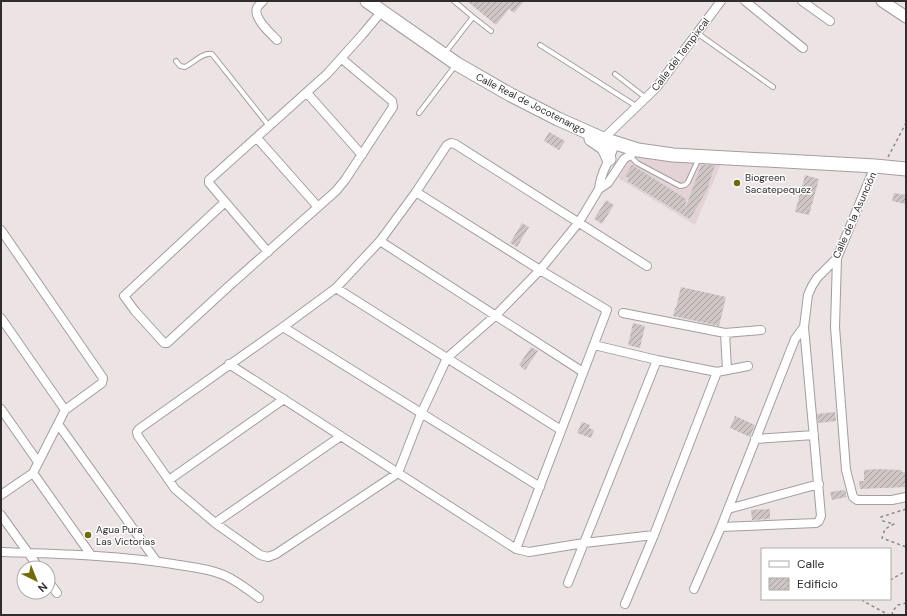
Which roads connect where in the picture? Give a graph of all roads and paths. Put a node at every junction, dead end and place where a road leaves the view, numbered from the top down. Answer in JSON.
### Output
{"nodes":[{"id":1,"x":264,"y":1,"type":"edge"},
{"id":2,"x":367,"y":1,"type":"edge"},
{"id":3,"x":454,"y":1,"type":"edge"},
{"id":4,"x":721,"y":1,"type":"edge"},
{"id":5,"x":746,"y":1,"type":"edge"},
{"id":6,"x":802,"y":1,"type":"edge"},
{"id":7,"x":882,"y":1,"type":"edge"},
{"id":8,"x":382,"y":12,"type":"junction"},
{"id":9,"x":473,"y":17,"type":"junction"},
{"id":10,"x":906,"y":17,"type":"edge"},
{"id":11,"x":830,"y":21,"type":"dead end"},
{"id":12,"x":491,"y":31,"type":"dead end"},
{"id":13,"x":696,"y":32,"type":"junction"},
{"id":14,"x":277,"y":40,"type":"dead end"},
{"id":15,"x":540,"y":45,"type":"dead end"},
{"id":16,"x":803,"y":48,"type":"dead end"},
{"id":17,"x":443,"y":55,"type":"junction"},
{"id":18,"x":342,"y":59,"type":"junction"},
{"id":19,"x":176,"y":61,"type":"dead end"},
{"id":20,"x":457,"y":64,"type":"junction"},
{"id":21,"x":615,"y":74,"type":"dead end"},
{"id":22,"x":773,"y":87,"type":"dead end"},
{"id":23,"x":307,"y":93,"type":"junction"},
{"id":24,"x":646,"y":98,"type":"junction"},
{"id":25,"x":637,"y":107,"type":"junction"},
{"id":26,"x":419,"y":113,"type":"dead end"},
{"id":27,"x":558,"y":119,"type":"junction"},
{"id":28,"x":906,"y":123,"type":"edge"},
{"id":29,"x":270,"y":126,"type":"junction"},
{"id":30,"x":256,"y":138,"type":"junction"},
{"id":31,"x":609,"y":141,"type":"junction"},
{"id":32,"x":634,"y":153,"type":"junction"},
{"id":33,"x":362,"y":155,"type":"junction"},
{"id":34,"x":700,"y":156,"type":"junction"},
{"id":35,"x":607,"y":164,"type":"junction"},
{"id":36,"x":879,"y":166,"type":"junction"},
{"id":37,"x":906,"y":169,"type":"edge"},
{"id":38,"x":614,"y":174,"type":"junction"},
{"id":39,"x":599,"y":189,"type":"junction"},
{"id":40,"x":416,"y":192,"type":"junction"},
{"id":41,"x":224,"y":203,"type":"junction"},
{"id":42,"x":318,"y":207,"type":"junction"},
{"id":43,"x":579,"y":222,"type":"junction"},
{"id":44,"x":1,"y":230,"type":"edge"},
{"id":45,"x":380,"y":241,"type":"junction"},
{"id":46,"x":268,"y":252,"type":"junction"},
{"id":47,"x":837,"y":258,"type":"junction"},
{"id":48,"x":647,"y":266,"type":"dead end"},
{"id":49,"x":540,"y":270,"type":"junction"},
{"id":50,"x":336,"y":288,"type":"junction"},
{"id":51,"x":623,"y":313,"type":"dead end"},
{"id":52,"x":496,"y":315,"type":"junction"},
{"id":53,"x":1,"y":318,"type":"edge"},
{"id":54,"x":283,"y":327,"type":"junction"},
{"id":55,"x":804,"y":327,"type":"junction"},
{"id":56,"x":761,"y":330,"type":"dead end"},
{"id":57,"x":725,"y":333,"type":"junction"},
{"id":58,"x":594,"y":344,"type":"junction"},
{"id":59,"x":447,"y":358,"type":"junction"},
{"id":60,"x":656,"y":360,"type":"junction"},
{"id":61,"x":229,"y":364,"type":"junction"},
{"id":62,"x":748,"y":366,"type":"dead end"},
{"id":63,"x":727,"y":370,"type":"junction"},
{"id":64,"x":583,"y":372,"type":"junction"},
{"id":65,"x":717,"y":372,"type":"junction"},
{"id":66,"x":284,"y":399,"type":"junction"},
{"id":67,"x":1,"y":409,"type":"edge"},
{"id":68,"x":65,"y":410,"type":"junction"},
{"id":69,"x":421,"y":414,"type":"junction"},
{"id":70,"x":58,"y":424,"type":"junction"},
{"id":71,"x":562,"y":430,"type":"junction"},
{"id":72,"x":814,"y":435,"type":"junction"},
{"id":73,"x":341,"y":436,"type":"junction"},
{"id":74,"x":756,"y":439,"type":"junction"},
{"id":75,"x":38,"y":462,"type":"junction"},
{"id":76,"x":398,"y":473,"type":"junction"},
{"id":77,"x":32,"y":474,"type":"junction"},
{"id":78,"x":169,"y":480,"type":"junction"},
{"id":79,"x":819,"y":484,"type":"junction"},
{"id":80,"x":540,"y":487,"type":"junction"},
{"id":81,"x":1,"y":495,"type":"edge"},
{"id":82,"x":906,"y":497,"type":"edge"},
{"id":83,"x":906,"y":509,"type":"edge"},
{"id":84,"x":728,"y":510,"type":"junction"},
{"id":85,"x":1,"y":515,"type":"edge"},
{"id":86,"x":215,"y":523,"type":"junction"},
{"id":87,"x":720,"y":527,"type":"junction"},
{"id":88,"x":654,"y":535,"type":"junction"},
{"id":89,"x":584,"y":543,"type":"junction"},
{"id":90,"x":906,"y":547,"type":"edge"},
{"id":91,"x":516,"y":549,"type":"junction"},
{"id":92,"x":1,"y":552,"type":"edge"},
{"id":93,"x":29,"y":553,"type":"junction"},
{"id":94,"x":91,"y":555,"type":"junction"},
{"id":95,"x":34,"y":560,"type":"edge"},
{"id":96,"x":157,"y":562,"type":"junction"},
{"id":97,"x":906,"y":571,"type":"edge"},
{"id":98,"x":891,"y":579,"type":"edge"},
{"id":99,"x":568,"y":583,"type":"dead end"},
{"id":100,"x":694,"y":589,"type":"dead end"},
{"id":101,"x":259,"y":598,"type":"dead end"},
{"id":102,"x":864,"y":600,"type":"edge"},
{"id":103,"x":906,"y":603,"type":"edge"},
{"id":104,"x":625,"y":604,"type":"dead end"},
{"id":105,"x":890,"y":615,"type":"edge"},
{"id":106,"x":893,"y":615,"type":"edge"}],
"edges":[{"from":1,"to":14,"type":"street"},
{"from":2,"to":8,"type":"main road","name":"Calle Real de Jocotenango"},
{"from":3,"to":9,"type":"lane"},
{"from":4,"to":13,"type":"street","name":"Calle del Tempixcal"},
{"from":5,"to":16,"type":"street"},
{"from":6,"to":11,"type":"street"},
{"from":7,"to":10,"type":"street"},
{"from":8,"to":17,"type":"main road","name":"Calle Real de Jocotenango"},
{"from":8,"to":18,"type":"street"},
{"from":9,"to":12,"type":"lane"},
{"from":9,"to":17,"type":"lane"},
{"from":13,"to":22,"type":"lane"},
{"from":13,"to":24,"type":"street","name":"Calle del Tempixcal"},
{"from":15,"to":25,"type":"lane"},
{"from":17,"to":20,"type":"main road","name":"Calle Real de Jocotenango"},
{"from":18,"to":23,"type":"street"},
{"from":18,"to":33,"type":"street"},
{"from":19,"to":29,"type":"lane"},
{"from":20,"to":26,"type":"lane"},
{"from":20,"to":27,"type":"main road","name":"Calle Real de Jocotenango"},
{"from":21,"to":24,"type":"lane"},
{"from":23,"to":29,"type":"street"},
{"from":23,"to":33,"type":"street"},
{"from":24,"to":25,"type":"street","name":"Calle del Tempixcal"},
{"from":25,"to":31,"type":"street","name":"Calle del Tempixcal"},
{"from":27,"to":31,"type":"main road","name":"Calle Real de Jocotenango"},
{"from":27,"to":35,"type":"main road"},
{"from":28,"to":36,"type":"path"},
{"from":29,"to":30,"type":"street"},
{"from":30,"to":41,"type":"street"},
{"from":30,"to":42,"type":"street"},
{"from":31,"to":32,"type":"main road","name":"Calle Real de Jocotenango"},
{"from":31,"to":35,"type":"street"},
{"from":32,"to":34,"type":"main road","name":"Calle Real de Jocotenango"},
{"from":32,"to":34,"type":"lane"},
{"from":32,"to":38,"type":"street"},
{"from":33,"to":42,"type":"street"},
{"from":34,"to":36,"type":"main road","name":"Calle Real de Jocotenango"},
{"from":35,"to":38,"type":"street"},
{"from":35,"to":39,"type":"street"},
{"from":36,"to":37,"type":"main road","name":"Calle Real de Jocotenango"},
{"from":36,"to":47,"type":"street","name":"Calle de la Asunción"},
{"from":38,"to":39,"type":"street"},
{"from":39,"to":43,"type":"street"},
{"from":40,"to":43,"type":"street"},
{"from":40,"to":45,"type":"street"},
{"from":40,"to":49,"type":"street"},
{"from":41,"to":46,"type":"street"},
{"from":41,"to":46,"type":"street"},
{"from":42,"to":46,"type":"street"},
{"from":43,"to":48,"type":"street"},
{"from":43,"to":49,"type":"street"},
{"from":44,"to":68,"type":"street"},
{"from":45,"to":50,"type":"street"},
{"from":45,"to":52,"type":"street"},
{"from":47,"to":55,"type":"street","name":"Calle de la Asunción"},
{"from":47,"to":82,"type":"street"},
{"from":49,"to":52,"type":"street"},
{"from":49,"to":58,"type":"street"},
{"from":50,"to":54,"type":"street"},
{"from":50,"to":59,"type":"street"},
{"from":51,"to":57,"type":"street"},
{"from":52,"to":59,"type":"street"},
{"from":52,"to":64,"type":"street"},
{"from":53,"to":68,"type":"street"},
{"from":54,"to":61,"type":"street"},
{"from":54,"to":69,"type":"street"},
{"from":55,"to":72,"type":"street"},
{"from":55,"to":74,"type":"street"},
{"from":56,"to":57,"type":"street"},
{"from":57,"to":63,"type":"street"},
{"from":58,"to":60,"type":"street"},
{"from":58,"to":64,"type":"street"},
{"from":59,"to":69,"type":"street"},
{"from":59,"to":71,"type":"street"},
{"from":60,"to":65,"type":"street"},
{"from":60,"to":89,"type":"street"},
{"from":61,"to":66,"type":"street"},
{"from":61,"to":78,"type":"street"},
{"from":62,"to":63,"type":"street"},
{"from":63,"to":65,"type":"street"},
{"from":64,"to":71,"type":"street"},
{"from":65,"to":88,"type":"street"},
{"from":66,"to":73,"type":"street"},
{"from":66,"to":78,"type":"street"},
{"from":67,"to":75,"type":"street"},
{"from":68,"to":70,"type":"street"},
{"from":69,"to":76,"type":"street"},
{"from":69,"to":80,"type":"street"},
{"from":70,"to":75,"type":"street"},
{"from":70,"to":96,"type":"street"},
{"from":71,"to":80,"type":"street"},
{"from":72,"to":74,"type":"street"},
{"from":72,"to":79,"type":"street"},
{"from":73,"to":76,"type":"street"},
{"from":73,"to":86,"type":"street"},
{"from":74,"to":84,"type":"street"},
{"from":75,"to":77,"type":"street"},
{"from":76,"to":86,"type":"street"},
{"from":76,"to":91,"type":"street"},
{"from":77,"to":81,"type":"street"},
{"from":77,"to":94,"type":"street"},
{"from":78,"to":86,"type":"street"},
{"from":79,"to":84,"type":"street"},
{"from":79,"to":87,"type":"street"},
{"from":80,"to":91,"type":"street"},
{"from":83,"to":90,"type":"path"},
{"from":84,"to":87,"type":"street"},
{"from":85,"to":93,"type":"street"},
{"from":87,"to":100,"type":"street"},
{"from":88,"to":89,"type":"street"},
{"from":88,"to":104,"type":"street"},
{"from":89,"to":91,"type":"street"},
{"from":89,"to":99,"type":"street"},
{"from":92,"to":93,"type":"street"},
{"from":93,"to":94,"type":"street"},
{"from":93,"to":95,"type":"street"},
{"from":94,"to":96,"type":"street"},
{"from":96,"to":101,"type":"street"},
{"from":97,"to":98,"type":"path"},
{"from":102,"to":105,"type":"path"},
{"from":103,"to":106,"type":"path"}]}
